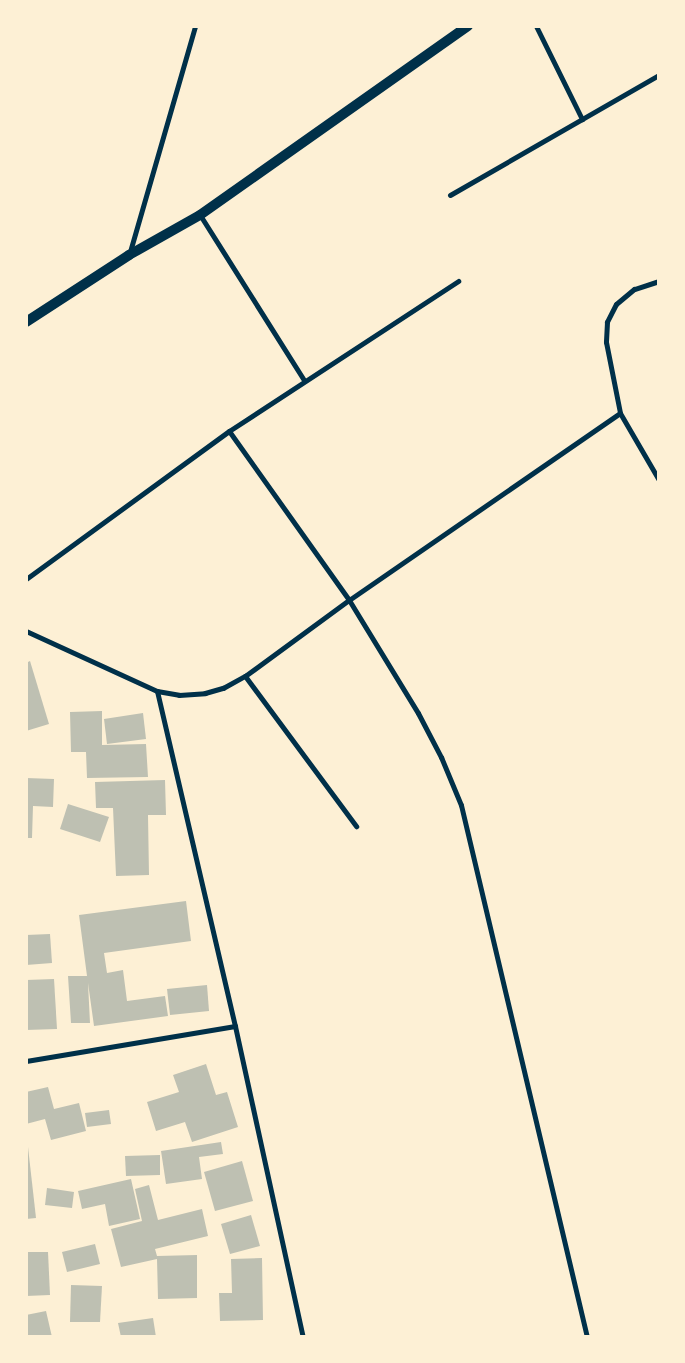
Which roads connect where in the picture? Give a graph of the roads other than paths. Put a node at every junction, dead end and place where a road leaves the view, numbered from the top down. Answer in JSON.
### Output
{"nodes":[{"id":1,"x":195,"y":26,"type":"edge"},
{"id":2,"x":468,"y":26,"type":"edge"},
{"id":3,"x":536,"y":26,"type":"edge"},
{"id":4,"x":659,"y":75,"type":"edge"},
{"id":5,"x":582,"y":119,"type":"junction"},
{"id":6,"x":450,"y":196,"type":"dead end"},
{"id":7,"x":200,"y":215,"type":"junction"},
{"id":8,"x":129,"y":255,"type":"junction"},
{"id":9,"x":458,"y":281,"type":"dead end"},
{"id":10,"x":659,"y":281,"type":"edge"},
{"id":11,"x":26,"y":322,"type":"edge"},
{"id":12,"x":304,"y":380,"type":"junction"},
{"id":13,"x":620,"y":413,"type":"junction"},
{"id":14,"x":229,"y":431,"type":"junction"},
{"id":15,"x":659,"y":480,"type":"edge"},
{"id":16,"x":26,"y":578,"type":"edge"},
{"id":17,"x":349,"y":600,"type":"junction"},
{"id":18,"x":26,"y":631,"type":"edge"},
{"id":19,"x":244,"y":676,"type":"junction"},
{"id":20,"x":156,"y":691,"type":"junction"},
{"id":21,"x":356,"y":826,"type":"dead end"},
{"id":22,"x":235,"y":1026,"type":"junction"},
{"id":23,"x":26,"y":1061,"type":"edge"},
{"id":24,"x":303,"y":1337,"type":"edge"},
{"id":25,"x":586,"y":1337,"type":"edge"}],
"edges":[{"from":1,"to":8,"type":"street"},
{"from":2,"to":7,"type":"main road"},
{"from":3,"to":5,"type":"street"},
{"from":4,"to":5,"type":"street"},
{"from":5,"to":6,"type":"street"},
{"from":7,"to":8,"type":"main road"},
{"from":7,"to":12,"type":"street"},
{"from":8,"to":11,"type":"main road"},
{"from":9,"to":12,"type":"street"},
{"from":10,"to":13,"type":"street"},
{"from":12,"to":14,"type":"street"},
{"from":13,"to":15,"type":"street"},
{"from":13,"to":17,"type":"street"},
{"from":14,"to":16,"type":"street"},
{"from":14,"to":17,"type":"street"},
{"from":17,"to":19,"type":"street"},
{"from":17,"to":25,"type":"street"},
{"from":18,"to":20,"type":"street"},
{"from":19,"to":20,"type":"street"},
{"from":19,"to":21,"type":"street"},
{"from":20,"to":22,"type":"street"},
{"from":22,"to":23,"type":"street"},
{"from":22,"to":24,"type":"street"}]}
